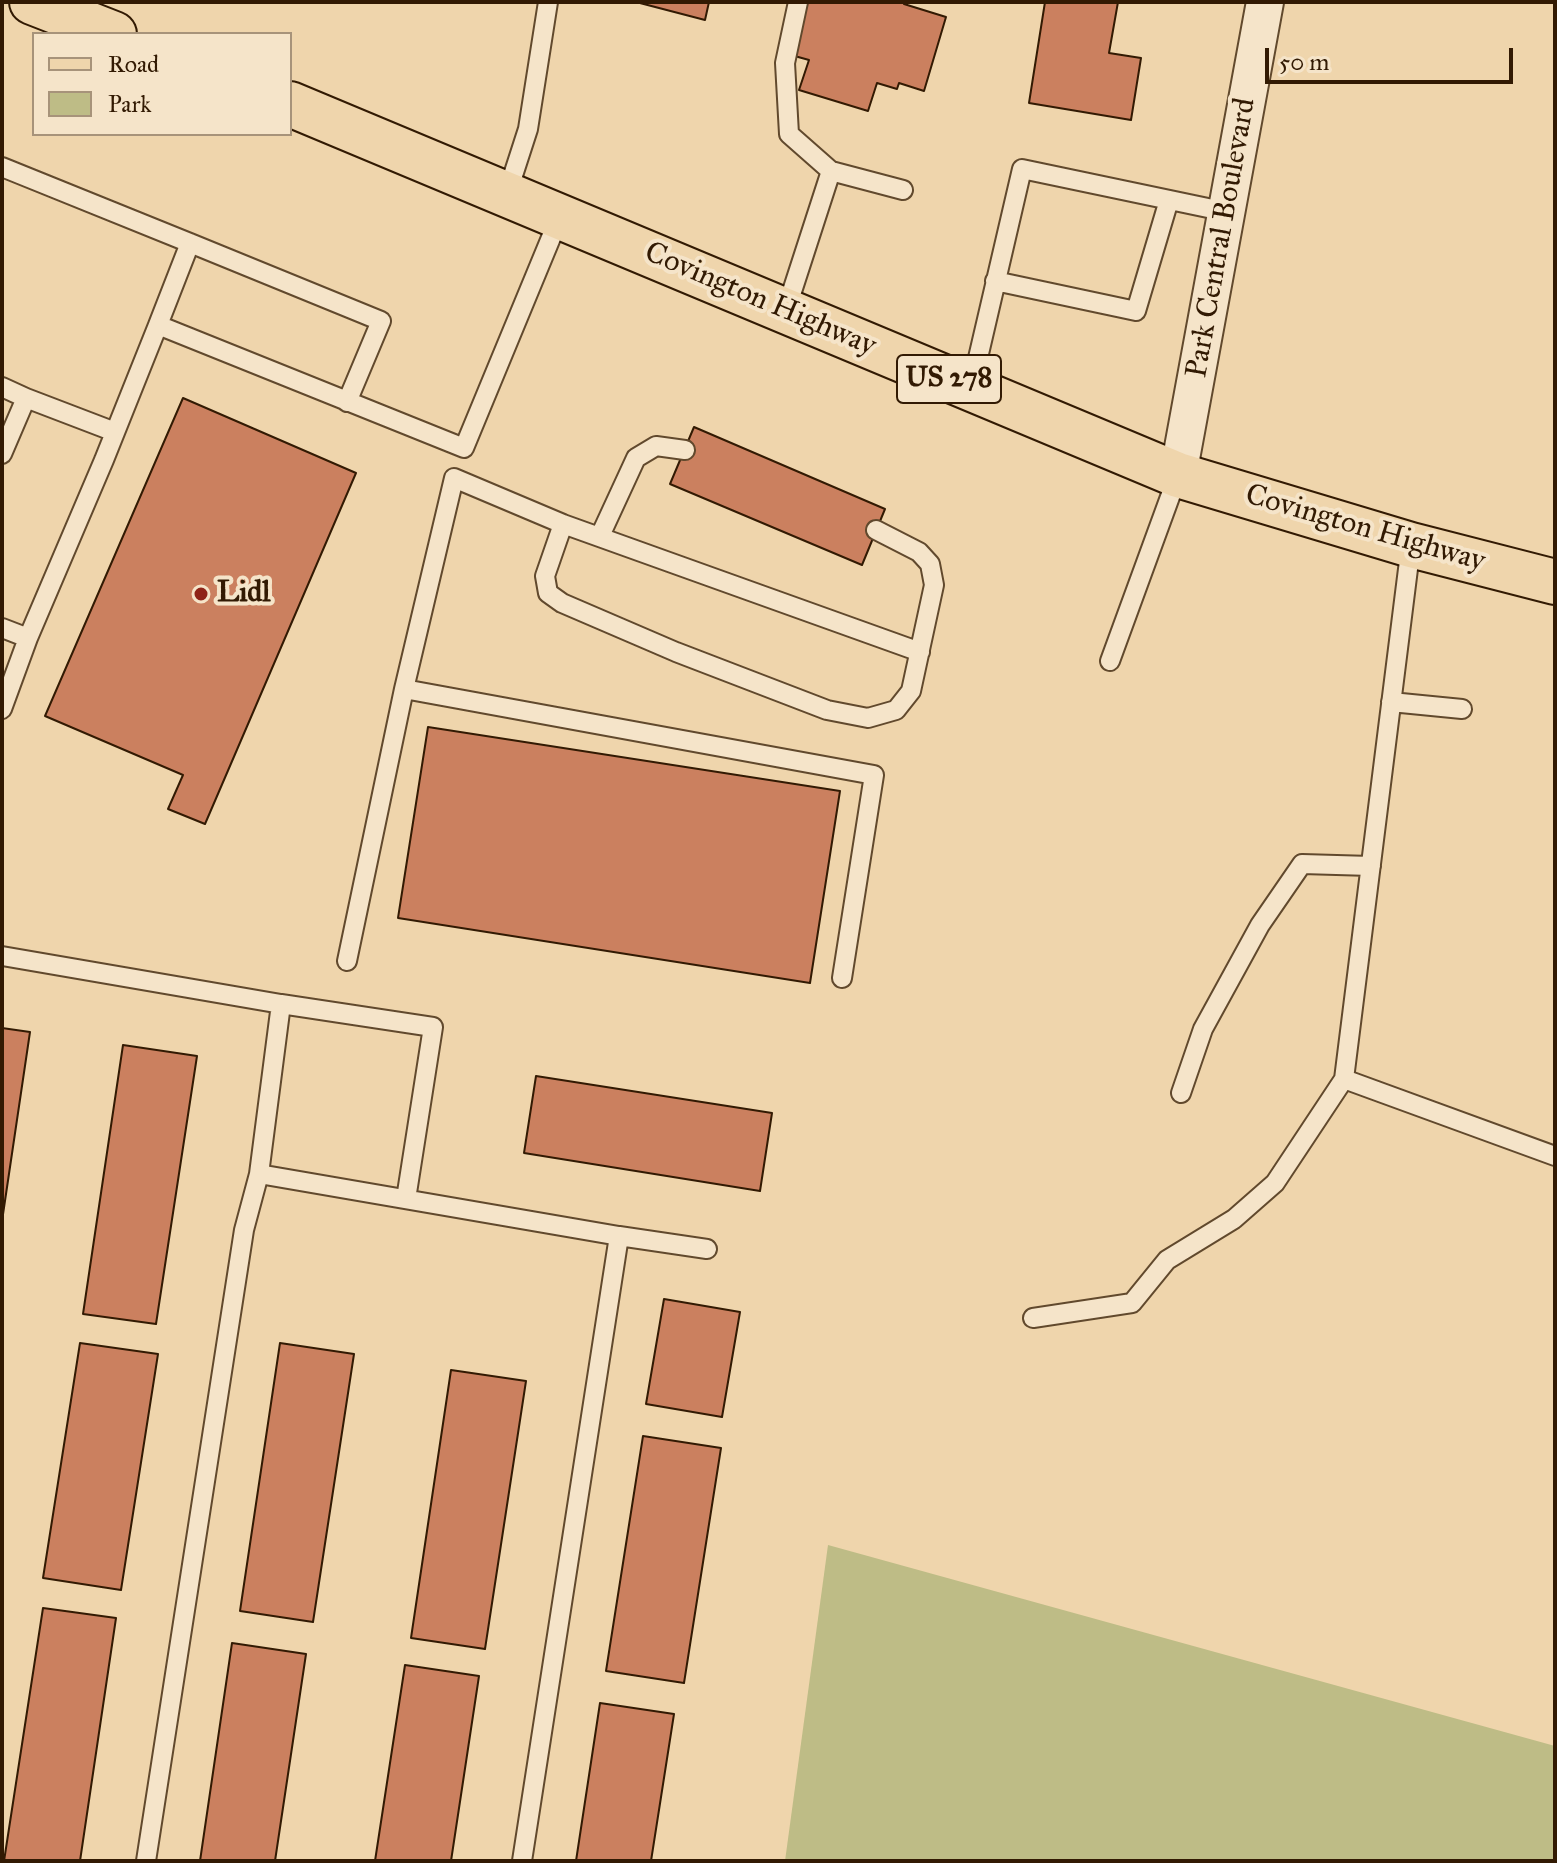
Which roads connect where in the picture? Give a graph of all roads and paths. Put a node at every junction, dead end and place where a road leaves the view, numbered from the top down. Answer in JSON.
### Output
{"nodes":[{"id":1,"x":548,"y":2,"type":"edge"},
{"id":2,"x":798,"y":2,"type":"edge"},
{"id":3,"x":1265,"y":2,"type":"edge"},
{"id":4,"x":45,"y":7,"type":"edge"},
{"id":5,"x":2,"y":10,"type":"edge"},
{"id":6,"x":109,"y":32,"type":"edge"},
{"id":7,"x":292,"y":105,"type":"edge"},
{"id":8,"x":2,"y":167,"type":"edge"},
{"id":9,"x":831,"y":171,"type":"junction"},
{"id":10,"x":903,"y":190,"type":"dead end"},
{"id":11,"x":507,"y":194,"type":"junction"},
{"id":12,"x":1169,"y":200,"type":"junction"},
{"id":13,"x":1227,"y":212,"type":"junction"},
{"id":14,"x":560,"y":216,"type":"junction"},
{"id":15,"x":190,"y":243,"type":"junction"},
{"id":16,"x":995,"y":281,"type":"junction"},
{"id":17,"x":786,"y":310,"type":"junction"},
{"id":18,"x":158,"y":325,"type":"junction"},
{"id":19,"x":2,"y":387,"type":"edge"},
{"id":20,"x":971,"y":388,"type":"junction"},
{"id":21,"x":26,"y":398,"type":"junction"},
{"id":22,"x":347,"y":402,"type":"junction"},
{"id":23,"x":115,"y":432,"type":"junction"},
{"id":24,"x":685,"y":450,"type":"dead end"},
{"id":25,"x":2,"y":454,"type":"edge"},
{"id":26,"x":1178,"y":475,"type":"junction"},
{"id":27,"x":563,"y":524,"type":"junction"},
{"id":28,"x":876,"y":530,"type":"dead end"},
{"id":29,"x":600,"y":536,"type":"junction"},
{"id":30,"x":1411,"y":545,"type":"junction"},
{"id":31,"x":1555,"y":582,"type":"edge"},
{"id":32,"x":2,"y":628,"type":"edge"},
{"id":33,"x":28,"y":638,"type":"junction"},
{"id":34,"x":920,"y":652,"type":"junction"},
{"id":35,"x":1110,"y":661,"type":"dead end"},
{"id":36,"x":404,"y":689,"type":"junction"},
{"id":37,"x":1391,"y":702,"type":"junction"},
{"id":38,"x":2,"y":709,"type":"edge"},
{"id":39,"x":1462,"y":709,"type":"dead end"},
{"id":40,"x":1371,"y":866,"type":"junction"},
{"id":41,"x":2,"y":956,"type":"edge"},
{"id":42,"x":347,"y":961,"type":"dead end"},
{"id":43,"x":842,"y":978,"type":"dead end"},
{"id":44,"x":281,"y":1004,"type":"junction"},
{"id":45,"x":1344,"y":1079,"type":"junction"},
{"id":46,"x":1181,"y":1093,"type":"dead end"},
{"id":47,"x":1555,"y":1156,"type":"edge"},
{"id":48,"x":259,"y":1174,"type":"junction"},
{"id":49,"x":406,"y":1199,"type":"junction"},
{"id":50,"x":619,"y":1236,"type":"junction"},
{"id":51,"x":707,"y":1249,"type":"dead end"},
{"id":52,"x":1033,"y":1318,"type":"dead end"},
{"id":53,"x":146,"y":1861,"type":"edge"},
{"id":54,"x":522,"y":1861,"type":"edge"}],
"edges":[{"from":1,"to":11,"type":"lane"},
{"from":2,"to":9,"type":"lane"},
{"from":3,"to":13,"type":"street","name":"Park Central Boulevard"},
{"from":4,"to":5,"type":"main road"},
{"from":4,"to":6,"type":"main road"},
{"from":7,"to":11,"type":"main road","name":"Covington Highway","number":"US 278"},
{"from":8,"to":15,"type":"lane"},
{"from":9,"to":10,"type":"lane"},
{"from":9,"to":17,"type":"lane"},
{"from":11,"to":14,"type":"main road","name":"Covington Highway","number":"US 278"},
{"from":12,"to":13,"type":"lane"},
{"from":12,"to":16,"type":"lane"},
{"from":12,"to":16,"type":"lane"},
{"from":13,"to":26,"type":"street","name":"Park Central Boulevard"},
{"from":14,"to":17,"type":"main road","name":"Covington Highway","number":"US 278"},
{"from":14,"to":22,"type":"lane"},
{"from":15,"to":18,"type":"lane"},
{"from":15,"to":22,"type":"lane"},
{"from":16,"to":20,"type":"lane"},
{"from":17,"to":20,"type":"main road","name":"Covington Highway","number":"US 278"},
{"from":18,"to":22,"type":"lane"},
{"from":18,"to":23,"type":"lane"},
{"from":19,"to":21,"type":"lane"},
{"from":20,"to":26,"type":"main road","name":"Covington Highway","number":"US 278"},
{"from":21,"to":23,"type":"lane"},
{"from":21,"to":25,"type":"lane"},
{"from":23,"to":33,"type":"lane"},
{"from":24,"to":29,"type":"lane"},
{"from":26,"to":30,"type":"main road","name":"Covington Highway","number":"US 278"},
{"from":26,"to":35,"type":"lane"},
{"from":27,"to":29,"type":"lane"},
{"from":27,"to":34,"type":"lane"},
{"from":27,"to":36,"type":"lane"},
{"from":28,"to":34,"type":"lane"},
{"from":29,"to":34,"type":"lane"},
{"from":30,"to":31,"type":"main road","name":"Covington Highway","number":"US 278"},
{"from":30,"to":37,"type":"lane"},
{"from":32,"to":33,"type":"lane"},
{"from":33,"to":38,"type":"lane"},
{"from":36,"to":42,"type":"lane"},
{"from":36,"to":43,"type":"lane"},
{"from":37,"to":39,"type":"lane"},
{"from":37,"to":40,"type":"lane"},
{"from":40,"to":45,"type":"lane"},
{"from":40,"to":46,"type":"lane"},
{"from":41,"to":44,"type":"lane"},
{"from":44,"to":48,"type":"lane"},
{"from":44,"to":49,"type":"lane"},
{"from":45,"to":47,"type":"lane"},
{"from":45,"to":52,"type":"lane"},
{"from":48,"to":49,"type":"lane"},
{"from":48,"to":53,"type":"lane"},
{"from":49,"to":50,"type":"lane"},
{"from":50,"to":51,"type":"lane"},
{"from":50,"to":54,"type":"lane"}]}
